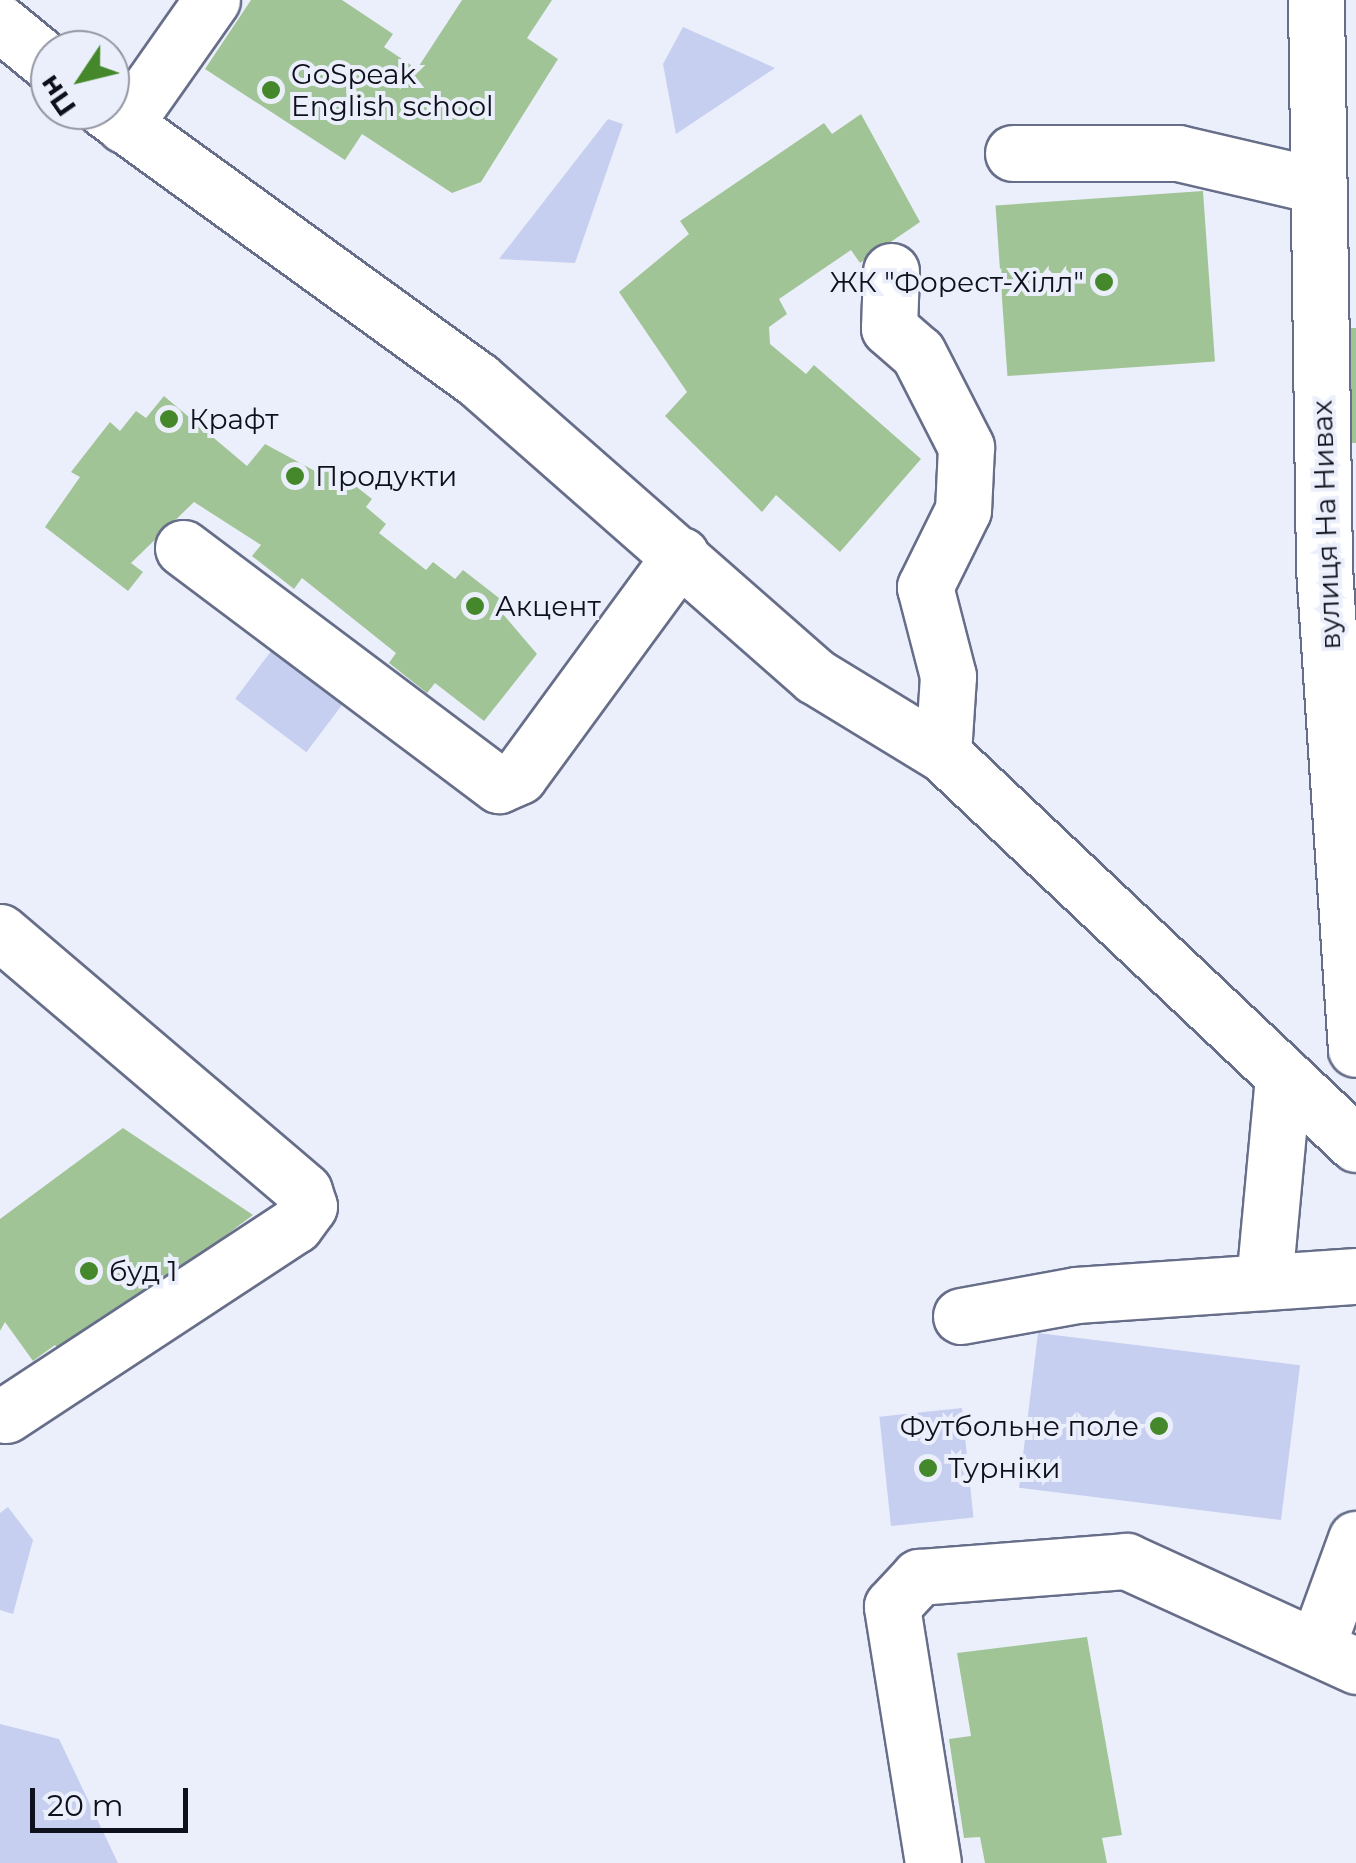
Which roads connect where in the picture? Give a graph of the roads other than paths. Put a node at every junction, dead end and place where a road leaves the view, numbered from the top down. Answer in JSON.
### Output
{"nodes":[{"id":1,"x":212,"y":0,"type":"edge"},
{"id":2,"x":1316,"y":0,"type":"edge"},
{"id":3,"x":0,"y":24,"type":"edge"},
{"id":4,"x":30,"y":48,"type":"edge"},
{"id":5,"x":130,"y":98,"type":"edge"},
{"id":6,"x":130,"y":130,"type":"edge"},
{"id":7,"x":1013,"y":153,"type":"dead end"},
{"id":8,"x":1316,"y":185,"type":"junction"},
{"id":9,"x":891,"y":271,"type":"dead end"},
{"id":10,"x":183,"y":548,"type":"dead end"},
{"id":11,"x":681,"y":555,"type":"junction"},
{"id":12,"x":943,"y":754,"type":"junction"},
{"id":13,"x":0,"y":932,"type":"edge"},
{"id":14,"x":1356,"y":1050,"type":"edge"},
{"id":15,"x":1283,"y":1076,"type":"junction"},
{"id":16,"x":1356,"y":1144,"type":"edge"},
{"id":17,"x":1356,"y":1276,"type":"edge"},
{"id":18,"x":1264,"y":1282,"type":"junction"},
{"id":19,"x":961,"y":1316,"type":"dead end"},
{"id":20,"x":6,"y":1415,"type":"dead end"},
{"id":21,"x":1356,"y":1539,"type":"edge"},
{"id":22,"x":1336,"y":1656,"type":"edge"},
{"id":23,"x":933,"y":1863,"type":"edge"}],
"edges":[{"from":1,"to":5,"type":"street"},
{"from":2,"to":8,"type":"street","name":"вулиця На Нивах"},
{"from":3,"to":4,"type":"street"},
{"from":6,"to":11,"type":"street"},
{"from":7,"to":8,"type":"street"},
{"from":8,"to":14,"type":"street","name":"вулиця На Нивах"},
{"from":9,"to":12,"type":"street"},
{"from":10,"to":11,"type":"street"},
{"from":11,"to":12,"type":"street"},
{"from":12,"to":15,"type":"street"},
{"from":13,"to":20,"type":"street"},
{"from":15,"to":16,"type":"street"},
{"from":15,"to":18,"type":"street"},
{"from":17,"to":18,"type":"street"},
{"from":18,"to":19,"type":"street"},
{"from":21,"to":22,"type":"street"},
{"from":22,"to":23,"type":"street"}]}
